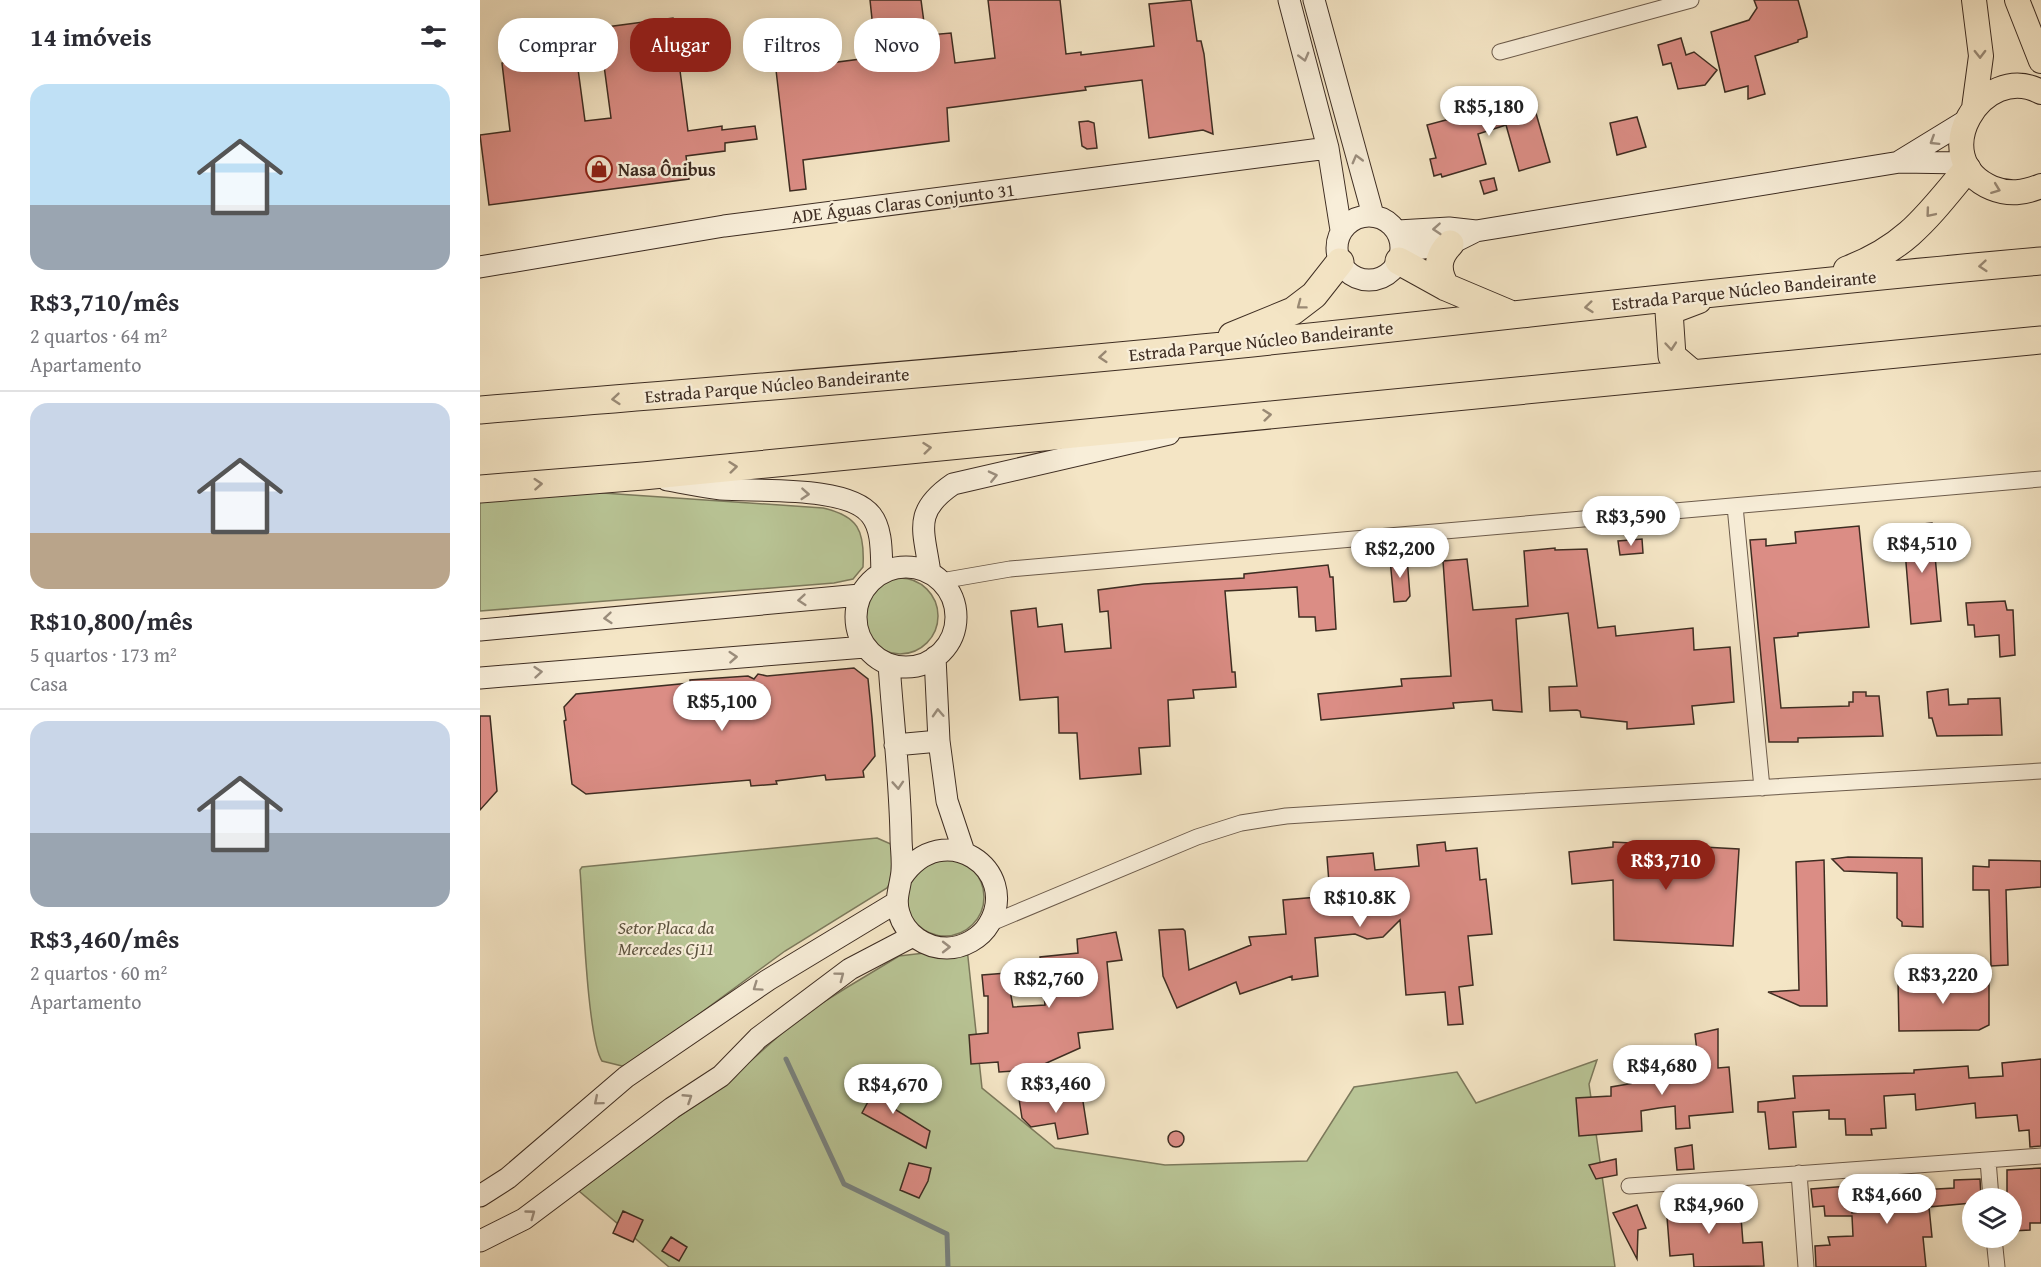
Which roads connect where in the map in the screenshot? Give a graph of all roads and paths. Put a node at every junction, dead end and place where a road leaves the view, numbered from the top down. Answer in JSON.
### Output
{"nodes":[{"id":1,"x":1289,"y":0,"type":"edge"},
{"id":2,"x":1314,"y":0,"type":"edge"},
{"id":3,"x":1691,"y":0,"type":"edge"},
{"id":4,"x":1974,"y":0,"type":"edge"},
{"id":5,"x":2017,"y":0,"type":"edge"},
{"id":6,"x":1500,"y":52,"type":"dead end"},
{"id":7,"x":2041,"y":61,"type":"edge"},
{"id":8,"x":2041,"y":92,"type":"edge"},
{"id":9,"x":1971,"y":114,"type":"junction"},
{"id":10,"x":1328,"y":147,"type":"junction"},
{"id":11,"x":1900,"y":162,"type":"junction"},
{"id":12,"x":1966,"y":166,"type":"junction"},
{"id":13,"x":2041,"y":186,"type":"edge"},
{"id":14,"x":1373,"y":215,"type":"junction"},
{"id":15,"x":1341,"y":231,"type":"junction"},
{"id":16,"x":1476,"y":231,"type":"junction"},
{"id":17,"x":1450,"y":244,"type":"junction"},
{"id":18,"x":1400,"y":248,"type":"junction"},
{"id":19,"x":2041,"y":261,"type":"edge"},
{"id":20,"x":1340,"y":262,"type":"junction"},
{"id":21,"x":480,"y":267,"type":"edge"},
{"id":22,"x":1822,"y":280,"type":"junction"},
{"id":23,"x":1446,"y":286,"type":"junction"},
{"id":24,"x":1710,"y":295,"type":"junction"},
{"id":25,"x":1511,"y":315,"type":"junction"},
{"id":26,"x":2041,"y":340,"type":"edge"},
{"id":27,"x":1201,"y":348,"type":"junction"},
{"id":28,"x":1692,"y":374,"type":"junction"},
{"id":29,"x":480,"y":410,"type":"edge"},
{"id":30,"x":1231,"y":418,"type":"junction"},
{"id":31,"x":643,"y":476,"type":"junction"},
{"id":32,"x":2041,"y":479,"type":"edge"},
{"id":33,"x":480,"y":489,"type":"edge"},
{"id":34,"x":1735,"y":506,"type":"junction"},
{"id":35,"x":882,"y":573,"type":"junction"},
{"id":36,"x":935,"y":577,"type":"junction"},
{"id":37,"x":860,"y":595,"type":"junction"},
{"id":38,"x":480,"y":630,"type":"edge"},
{"id":39,"x":865,"y":647,"type":"junction"},
{"id":40,"x":935,"y":657,"type":"junction"},
{"id":41,"x":889,"y":664,"type":"junction"},
{"id":42,"x":480,"y":678,"type":"edge"},
{"id":43,"x":939,"y":741,"type":"junction"},
{"id":44,"x":895,"y":746,"type":"junction"},
{"id":45,"x":2041,"y":771,"type":"edge"},
{"id":46,"x":1762,"y":788,"type":"junction"},
{"id":47,"x":964,"y":852,"type":"junction"},
{"id":48,"x":902,"y":877,"type":"junction"},
{"id":49,"x":897,"y":902,"type":"junction"},
{"id":50,"x":989,"y":924,"type":"junction"},
{"id":51,"x":913,"y":936,"type":"junction"},
{"id":52,"x":2041,"y":1156,"type":"edge"},
{"id":53,"x":1988,"y":1160,"type":"junction"},
{"id":54,"x":1799,"y":1173,"type":"junction"},
{"id":55,"x":1629,"y":1186,"type":"dead end"},
{"id":56,"x":1990,"y":1188,"type":"edge"},
{"id":57,"x":480,"y":1196,"type":"edge"},
{"id":58,"x":480,"y":1241,"type":"edge"},
{"id":59,"x":1995,"y":1248,"type":"edge"},
{"id":60,"x":1806,"y":1267,"type":"edge"},
{"id":61,"x":1997,"y":1267,"type":"edge"}],
"edges":[{"from":1,"to":10,"type":"street","one_way":true},
{"from":14,"to":2,"type":"street","one_way":true},
{"from":3,"to":6,"type":"street"},
{"from":4,"to":9,"type":"main road","one_way":true},
{"from":5,"to":7,"type":"main road"},
{"from":8,"to":9,"type":"main road"},
{"from":9,"to":11,"type":"street","one_way":true},
{"from":9,"to":12,"type":"main road"},
{"from":10,"to":15,"type":"street"},
{"from":10,"to":21,"type":"street","name":"ADE Águas Claras Conjunto 31"},
{"from":11,"to":12,"type":"street"},
{"from":11,"to":16,"type":"street"},
{"from":12,"to":13,"type":"main road","one_way":true},
{"from":12,"to":22,"type":"highway","one_way":true},
{"from":14,"to":15,"type":"street"},
{"from":14,"to":18,"type":"street"},
{"from":15,"to":20,"type":"street"},
{"from":16,"to":17,"type":"street"},
{"from":16,"to":18,"type":"street","one_way":true},
{"from":17,"to":18,"type":"street"},
{"from":17,"to":23,"type":"highway"},
{"from":18,"to":20,"type":"street"},
{"from":18,"to":23,"type":"highway"},
{"from":19,"to":22,"type":"highway","name":"Estrada Parque Núcleo Bandeirante","one_way":true},
{"from":20,"to":27,"type":"highway","one_way":true},
{"from":22,"to":24,"type":"highway","name":"Estrada Parque Núcleo Bandeirante"},
{"from":23,"to":25,"type":"highway"},
{"from":24,"to":25,"type":"highway","name":"Estrada Parque Núcleo Bandeirante","one_way":true},
{"from":24,"to":28,"type":"highway","one_way":true},
{"from":25,"to":27,"type":"highway","name":"Estrada Parque Núcleo Bandeirante"},
{"from":26,"to":28,"type":"highway"},
{"from":27,"to":29,"type":"highway","name":"Estrada Parque Núcleo Bandeirante","one_way":true},
{"from":30,"to":28,"type":"highway","one_way":true},
{"from":31,"to":30,"type":"highway","one_way":true},
{"from":36,"to":30,"type":"street","one_way":true},
{"from":33,"to":31,"type":"highway","one_way":true},
{"from":31,"to":35,"type":"street","one_way":true},
{"from":32,"to":34,"type":"street"},
{"from":34,"to":36,"type":"street"},
{"from":34,"to":46,"type":"street"},
{"from":35,"to":36,"type":"street"},
{"from":35,"to":37,"type":"street"},
{"from":36,"to":40,"type":"street"},
{"from":37,"to":38,"type":"street","one_way":true},
{"from":37,"to":39,"type":"street"},
{"from":39,"to":41,"type":"street"},
{"from":42,"to":39,"type":"street","one_way":true},
{"from":40,"to":41,"type":"street"},
{"from":43,"to":40,"type":"street","one_way":true},
{"from":41,"to":44,"type":"street"},
{"from":43,"to":44,"type":"street"},
{"from":43,"to":47,"type":"street"},
{"from":44,"to":48,"type":"street","one_way":true},
{"from":45,"to":46,"type":"street"},
{"from":46,"to":50,"type":"street"},
{"from":47,"to":48,"type":"street"},
{"from":47,"to":50,"type":"street"},
{"from":48,"to":49,"type":"street"},
{"from":49,"to":51,"type":"street"},
{"from":49,"to":57,"type":"street","one_way":true},
{"from":51,"to":50,"type":"street","one_way":true},
{"from":58,"to":51,"type":"street","one_way":true},
{"from":52,"to":53,"type":"street"},
{"from":53,"to":54,"type":"street"},
{"from":53,"to":56,"type":"street"},
{"from":54,"to":55,"type":"street"},
{"from":54,"to":60,"type":"street"},
{"from":59,"to":61,"type":"street"}]}
